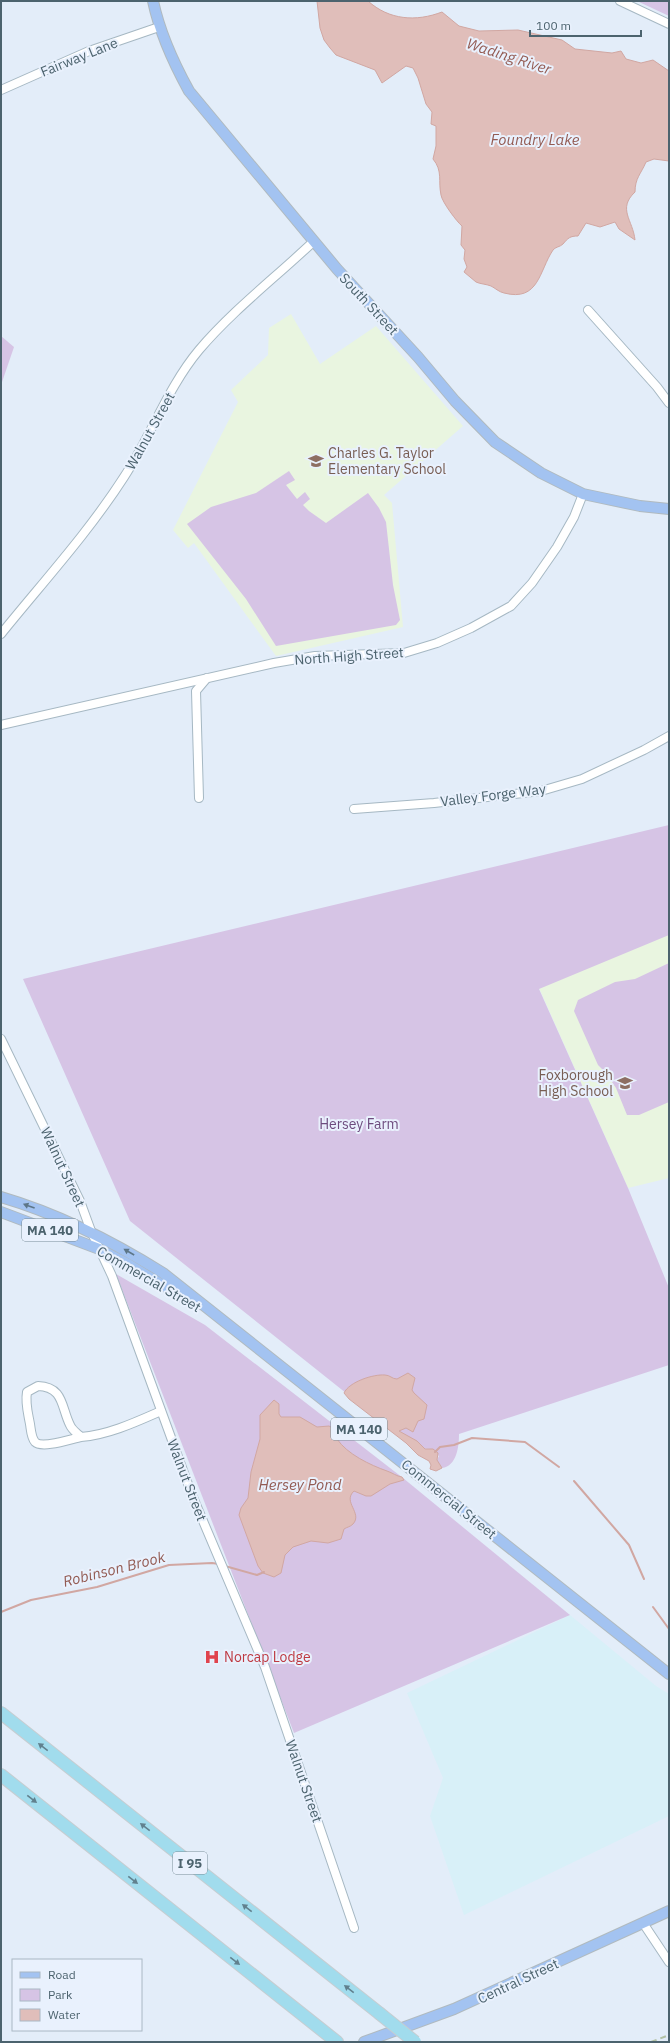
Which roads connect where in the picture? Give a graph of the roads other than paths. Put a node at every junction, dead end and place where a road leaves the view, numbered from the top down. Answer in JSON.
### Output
{"nodes":[{"id":1,"x":153,"y":1,"type":"edge"},
{"id":2,"x":620,"y":1,"type":"edge"},
{"id":3,"x":669,"y":24,"type":"edge"},
{"id":4,"x":159,"y":27,"type":"junction"},
{"id":5,"x":1,"y":90,"type":"edge"},
{"id":6,"x":313,"y":242,"type":"junction"},
{"id":7,"x":588,"y":310,"type":"dead end"},
{"id":8,"x":669,"y":403,"type":"edge"},
{"id":9,"x":583,"y":494,"type":"junction"},
{"id":10,"x":669,"y":509,"type":"edge"},
{"id":11,"x":1,"y":634,"type":"edge"},
{"id":12,"x":207,"y":678,"type":"junction"},
{"id":13,"x":1,"y":725,"type":"edge"},
{"id":14,"x":669,"y":736,"type":"edge"},
{"id":15,"x":199,"y":798,"type":"dead end"},
{"id":16,"x":354,"y":810,"type":"dead end"},
{"id":17,"x":1,"y":1039,"type":"edge"},
{"id":18,"x":1,"y":1197,"type":"edge"},
{"id":19,"x":1,"y":1212,"type":"edge"},
{"id":20,"x":91,"y":1231,"type":"junction"},
{"id":21,"x":99,"y":1249,"type":"junction"},
{"id":22,"x":228,"y":1325,"type":"junction"},
{"id":23,"x":161,"y":1411,"type":"junction"},
{"id":24,"x":81,"y":1437,"type":"junction"},
{"id":25,"x":669,"y":1674,"type":"edge"},
{"id":26,"x":1,"y":1713,"type":"edge"},
{"id":27,"x":1,"y":1775,"type":"edge"},
{"id":28,"x":669,"y":1911,"type":"edge"},
{"id":29,"x":643,"y":1923,"type":"junction"},
{"id":30,"x":354,"y":1928,"type":"dead end"},
{"id":31,"x":669,"y":1962,"type":"edge"},
{"id":32,"x":337,"y":2042,"type":"edge"},
{"id":33,"x":364,"y":2042,"type":"edge"},
{"id":34,"x":415,"y":2042,"type":"edge"}],
"edges":[{"from":1,"to":4,"type":"main road","name":"South Street"},
{"from":2,"to":3,"type":"street"},
{"from":4,"to":5,"type":"street","name":"Fairway Lane"},
{"from":4,"to":6,"type":"main road","name":"South Street"},
{"from":6,"to":9,"type":"main road","name":"South Street"},
{"from":6,"to":11,"type":"street","name":"Walnut Street"},
{"from":7,"to":8,"type":"street"},
{"from":9,"to":10,"type":"main road","name":"South Street"},
{"from":9,"to":12,"type":"street","name":"North High Street"},
{"from":12,"to":13,"type":"street","name":"North High Street"},
{"from":12,"to":15,"type":"street"},
{"from":14,"to":16,"type":"street","name":"Valley Forge Way"},
{"from":17,"to":20,"type":"street","name":"Walnut Street"},
{"from":20,"to":18,"type":"main road","name":"Commercial Street","number":"MA 140","one_way":true},
{"from":19,"to":21,"type":"main road","name":"Commercial Street","number":"MA 140"},
{"from":20,"to":21,"type":"street","name":"Walnut Street"},
{"from":22,"to":20,"type":"main road","name":"Commercial Street","number":"MA 140","one_way":true},
{"from":21,"to":22,"type":"main road","name":"Commercial Street","number":"MA 140"},
{"from":21,"to":23,"type":"street","name":"Walnut Street"},
{"from":22,"to":25,"type":"main road","name":"Commercial Street","number":"MA 140"},
{"from":23,"to":24,"type":"street"},
{"from":23,"to":30,"type":"street","name":"Walnut Street"},
{"from":24,"to":24,"type":"street"},
{"from":34,"to":26,"type":"highway","number":"I 95","one_way":true,"bridge":true},
{"from":27,"to":32,"type":"highway","one_way":true},
{"from":28,"to":29,"type":"main road","name":"Central Street"},
{"from":29,"to":31,"type":"street"},
{"from":29,"to":33,"type":"main road","name":"Central Street"}]}
